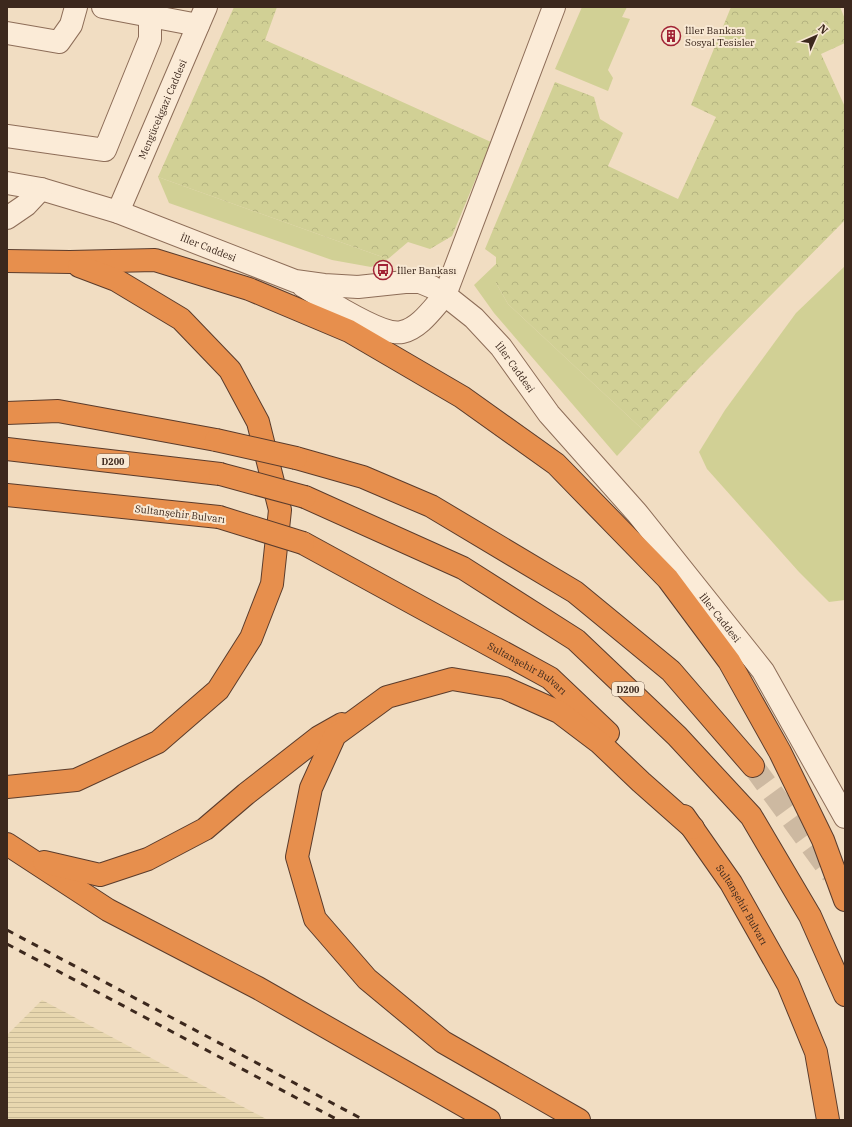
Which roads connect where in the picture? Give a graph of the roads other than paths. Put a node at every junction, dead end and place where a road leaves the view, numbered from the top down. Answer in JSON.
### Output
{"nodes":[{"id":1,"x":76,"y":7,"type":"edge"},
{"id":2,"x":554,"y":7,"type":"edge"},
{"id":3,"x":114,"y":8,"type":"edge"},
{"id":4,"x":150,"y":16,"type":"junction"},
{"id":5,"x":202,"y":16,"type":"edge"},
{"id":6,"x":7,"y":33,"type":"edge"},
{"id":7,"x":7,"y":136,"type":"edge"},
{"id":8,"x":7,"y":183,"type":"edge"},
{"id":9,"x":41,"y":189,"type":"junction"},
{"id":10,"x":118,"y":212,"type":"junction"},
{"id":11,"x":7,"y":218,"type":"edge"},
{"id":12,"x":7,"y":261,"type":"edge"},
{"id":13,"x":70,"y":262,"type":"junction"},
{"id":14,"x":295,"y":281,"type":"junction"},
{"id":15,"x":445,"y":295,"type":"junction"},
{"id":16,"x":7,"y":413,"type":"edge"},
{"id":17,"x":7,"y":449,"type":"edge"},
{"id":18,"x":7,"y":495,"type":"edge"},
{"id":19,"x":374,"y":706,"type":"junction"},
{"id":20,"x":753,"y":766,"type":"tunnel mouth"},
{"id":21,"x":7,"y":787,"type":"edge"},
{"id":22,"x":845,"y":817,"type":"edge"},
{"id":23,"x":693,"y":828,"type":"junction"},
{"id":24,"x":7,"y":844,"type":"edge"},
{"id":25,"x":29,"y":858,"type":"junction"},
{"id":26,"x":845,"y":900,"type":"edge"},
{"id":27,"x":845,"y":995,"type":"edge"},
{"id":28,"x":489,"y":1120,"type":"edge"},
{"id":29,"x":579,"y":1120,"type":"edge"},
{"id":30,"x":828,"y":1120,"type":"edge"}],
"edges":[{"from":1,"to":6,"type":"street"},
{"from":2,"to":15,"type":"street"},
{"from":3,"to":4,"type":"street"},
{"from":4,"to":5,"type":"street"},
{"from":4,"to":7,"type":"street"},
{"from":5,"to":10,"type":"street","name":"Mengücekgazi Caddesi"},
{"from":8,"to":9,"type":"street","name":"İller Caddesi"},
{"from":9,"to":10,"type":"street","name":"İller Caddesi"},
{"from":9,"to":11,"type":"street"},
{"from":10,"to":14,"type":"street","name":"İller Caddesi"},
{"from":12,"to":13,"type":"highway"},
{"from":13,"to":21,"type":"highway"},
{"from":13,"to":26,"type":"highway"},
{"from":14,"to":15,"type":"street","name":"İller Caddesi"},
{"from":14,"to":15,"type":"street"},
{"from":15,"to":22,"type":"street","name":"İller Caddesi"},
{"from":16,"to":20,"type":"highway","bridge":true},
{"from":17,"to":27,"type":"highway","number":"D200","bridge":true},
{"from":18,"to":23,"type":"highway","name":"Sultanşehir Bulvarı","bridge":true},
{"from":19,"to":23,"type":"highway"},
{"from":19,"to":25,"type":"highway"},
{"from":19,"to":29,"type":"highway"},
{"from":23,"to":30,"type":"highway","name":"Sultanşehir Bulvarı"},
{"from":24,"to":25,"type":"highway"},
{"from":25,"to":28,"type":"highway"}]}
